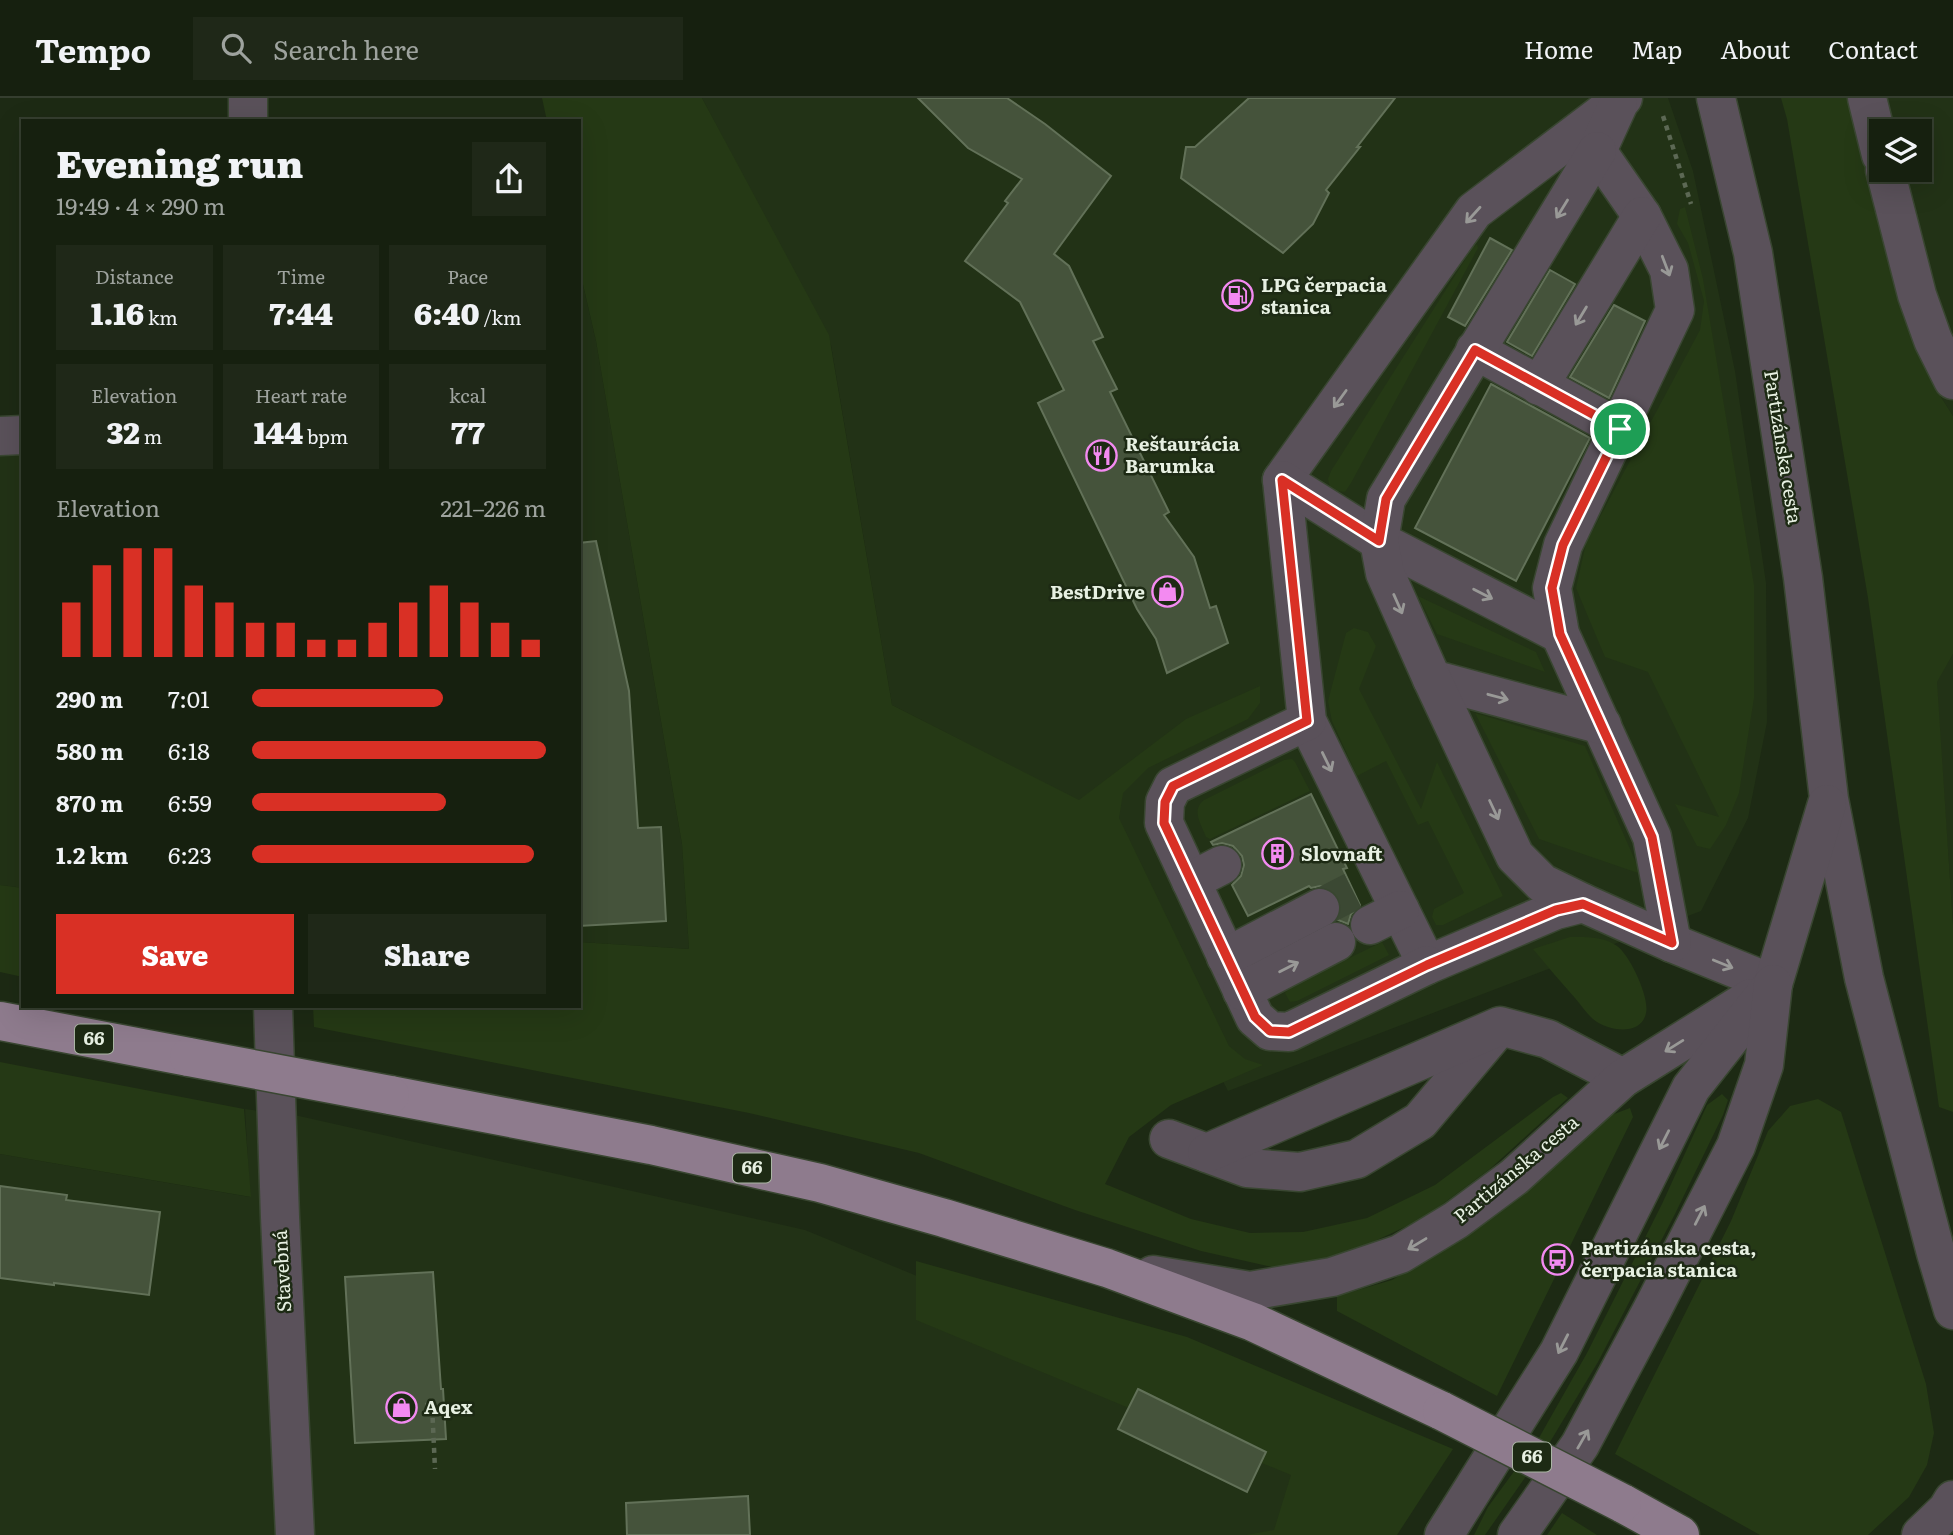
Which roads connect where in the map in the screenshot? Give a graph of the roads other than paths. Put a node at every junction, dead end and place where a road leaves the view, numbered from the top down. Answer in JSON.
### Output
{"nodes":[{"id":1,"x":248,"y":98,"type":"edge"},
{"id":2,"x":1716,"y":98,"type":"edge"},
{"id":3,"x":1867,"y":98,"type":"edge"},
{"id":4,"x":1622,"y":99,"type":"edge"},
{"id":5,"x":248,"y":119,"type":"edge"},
{"id":6,"x":1872,"y":119,"type":"edge"},
{"id":7,"x":1597,"y":150,"type":"junction"},
{"id":8,"x":1888,"y":182,"type":"edge"},
{"id":9,"x":1642,"y":215,"type":"junction"},
{"id":10,"x":1475,"y":350,"type":"junction"},
{"id":11,"x":1953,"y":380,"type":"edge"},
{"id":12,"x":1539,"y":386,"type":"junction"},
{"id":13,"x":1620,"y":429,"type":"junction"},
{"id":14,"x":21,"y":435,"type":"edge"},
{"id":15,"x":0,"y":436,"type":"edge"},
{"id":16,"x":1282,"y":480,"type":"junction"},
{"id":17,"x":1379,"y":541,"type":"junction"},
{"id":18,"x":1560,"y":634,"type":"junction"},
{"id":19,"x":1432,"y":679,"type":"junction"},
{"id":20,"x":1307,"y":721,"type":"junction"},
{"id":21,"x":1602,"y":725,"type":"junction"},
{"id":22,"x":1829,"y":799,"type":"junction"},
{"id":23,"x":1583,"y":904,"type":"junction"},
{"id":24,"x":1320,"y":908,"type":"tunnel mouth"},
{"id":25,"x":1336,"y":942,"type":"tunnel mouth"},
{"id":26,"x":1672,"y":943,"type":"junction"},
{"id":27,"x":1226,"y":957,"type":"junction"},
{"id":28,"x":1427,"y":965,"type":"junction"},
{"id":29,"x":1773,"y":984,"type":"junction"},
{"id":30,"x":1242,"y":991,"type":"junction"},
{"id":31,"x":273,"y":1008,"type":"edge"},
{"id":32,"x":0,"y":1021,"type":"edge"},
{"id":33,"x":1500,"y":1026,"type":"junction"},
{"id":34,"x":1623,"y":1078,"type":"junction"},
{"id":35,"x":1169,"y":1139,"type":"dead end"},
{"id":36,"x":1207,"y":1153,"type":"junction"},
{"id":37,"x":1107,"y":1268,"type":"junction"},
{"id":38,"x":1953,"y":1310,"type":"edge"},
{"id":39,"x":1953,"y":1500,"type":"edge"},
{"id":40,"x":295,"y":1535,"type":"edge"},
{"id":41,"x":1444,"y":1535,"type":"edge"},
{"id":42,"x":1517,"y":1535,"type":"edge"},
{"id":43,"x":1680,"y":1535,"type":"edge"},
{"id":44,"x":1921,"y":1535,"type":"edge"}],
"edges":[{"from":1,"to":5,"type":"street"},
{"from":2,"to":22,"type":"street","name":"Partizánska cesta"},
{"from":3,"to":6,"type":"street"},
{"from":4,"to":7,"type":"street"},
{"from":4,"to":16,"type":"street","one_way":true},
{"from":7,"to":9,"type":"street"},
{"from":7,"to":10,"type":"street","one_way":true},
{"from":8,"to":11,"type":"street"},
{"from":9,"to":12,"type":"street","one_way":true},
{"from":9,"to":13,"type":"street","one_way":true},
{"from":10,"to":12,"type":"street"},
{"from":10,"to":17,"type":"street"},
{"from":12,"to":13,"type":"street"},
{"from":13,"to":18,"type":"street"},
{"from":14,"to":15,"type":"street"},
{"from":16,"to":17,"type":"street"},
{"from":16,"to":20,"type":"street"},
{"from":17,"to":18,"type":"street","one_way":true},
{"from":17,"to":19,"type":"street","one_way":true},
{"from":18,"to":21,"type":"street"},
{"from":19,"to":21,"type":"street","one_way":true},
{"from":19,"to":23,"type":"street","one_way":true},
{"from":20,"to":27,"type":"street"},
{"from":20,"to":28,"type":"street","one_way":true},
{"from":21,"to":26,"type":"street"},
{"from":22,"to":29,"type":"street","name":"Partizánska cesta"},
{"from":22,"to":38,"type":"street","name":"Partizánska cesta"},
{"from":23,"to":26,"type":"street"},
{"from":23,"to":28,"type":"street"},
{"from":24,"to":27,"type":"street"},
{"from":30,"to":25,"type":"street","one_way":true},
{"from":26,"to":29,"type":"street","one_way":true},
{"from":27,"to":30,"type":"street"},
{"from":28,"to":30,"type":"street"},
{"from":29,"to":34,"type":"street","name":"Partizánska cesta","one_way":true},
{"from":29,"to":41,"type":"street","name":"Partizánska cesta","one_way":true},
{"from":42,"to":29,"type":"street","one_way":true},
{"from":31,"to":40,"type":"street","name":"Stavebná"},
{"from":32,"to":37,"type":"main road","number":"66","bridge":true},
{"from":33,"to":34,"type":"street"},
{"from":33,"to":36,"type":"street"},
{"from":33,"to":36,"type":"street"},
{"from":34,"to":37,"type":"street","name":"Partizánska cesta","one_way":true},
{"from":35,"to":36,"type":"street"},
{"from":37,"to":43,"type":"main road","number":"66","bridge":true},
{"from":39,"to":44,"type":"street"}]}
